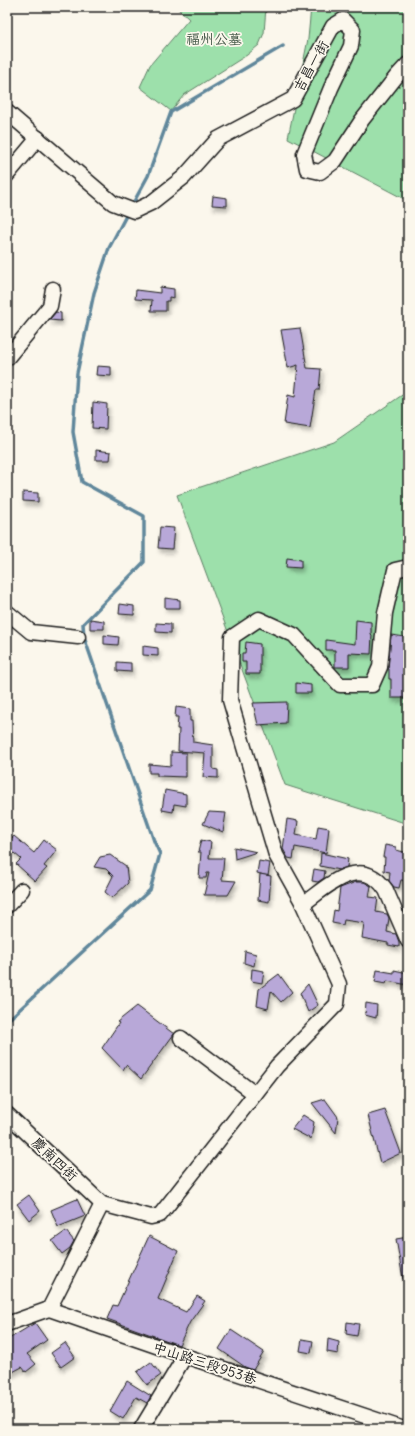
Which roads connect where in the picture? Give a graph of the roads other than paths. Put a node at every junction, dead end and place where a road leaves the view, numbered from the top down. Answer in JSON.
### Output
{"nodes":[{"id":1,"x":408,"y":64,"type":"edge"},
{"id":2,"x":7,"y":112,"type":"edge"},
{"id":3,"x":38,"y":138,"type":"junction"},
{"id":4,"x":7,"y":175,"type":"edge"},
{"id":5,"x":53,"y":289,"type":"dead end"},
{"id":6,"x":7,"y":358,"type":"edge"},
{"id":7,"x":408,"y":567,"type":"edge"},
{"id":8,"x":7,"y":612,"type":"edge"},
{"id":9,"x":78,"y":637,"type":"dead end"},
{"id":10,"x":22,"y":890,"type":"dead end"},
{"id":11,"x":303,"y":904,"type":"junction"},
{"id":12,"x":7,"y":906,"type":"edge"},
{"id":13,"x":408,"y":941,"type":"edge"},
{"id":14,"x":181,"y":1038,"type":"dead end"},
{"id":15,"x":255,"y":1094,"type":"junction"},
{"id":16,"x":7,"y":1114,"type":"edge"},
{"id":17,"x":102,"y":1204,"type":"junction"},
{"id":18,"x":49,"y":1309,"type":"junction"},
{"id":19,"x":7,"y":1324,"type":"edge"},
{"id":20,"x":185,"y":1356,"type":"junction"},
{"id":21,"x":141,"y":1429,"type":"edge"},
{"id":22,"x":404,"y":1429,"type":"edge"}],
"edges":[{"from":1,"to":3,"type":"street","name":"吉昌一街"},
{"from":2,"to":3,"type":"street","name":"吉昌一街"},
{"from":3,"to":4,"type":"street"},
{"from":5,"to":6,"type":"street"},
{"from":7,"to":11,"type":"street"},
{"from":8,"to":9,"type":"street"},
{"from":10,"to":12,"type":"street"},
{"from":11,"to":13,"type":"street"},
{"from":11,"to":15,"type":"street"},
{"from":14,"to":15,"type":"street"},
{"from":15,"to":17,"type":"street"},
{"from":16,"to":17,"type":"street","name":"慶南四街"},
{"from":17,"to":18,"type":"street"},
{"from":18,"to":19,"type":"street"},
{"from":18,"to":20,"type":"street","name":"中山路三段953巷"},
{"from":20,"to":21,"type":"street"},
{"from":20,"to":22,"type":"street","name":"中山路三段953巷"}]}
